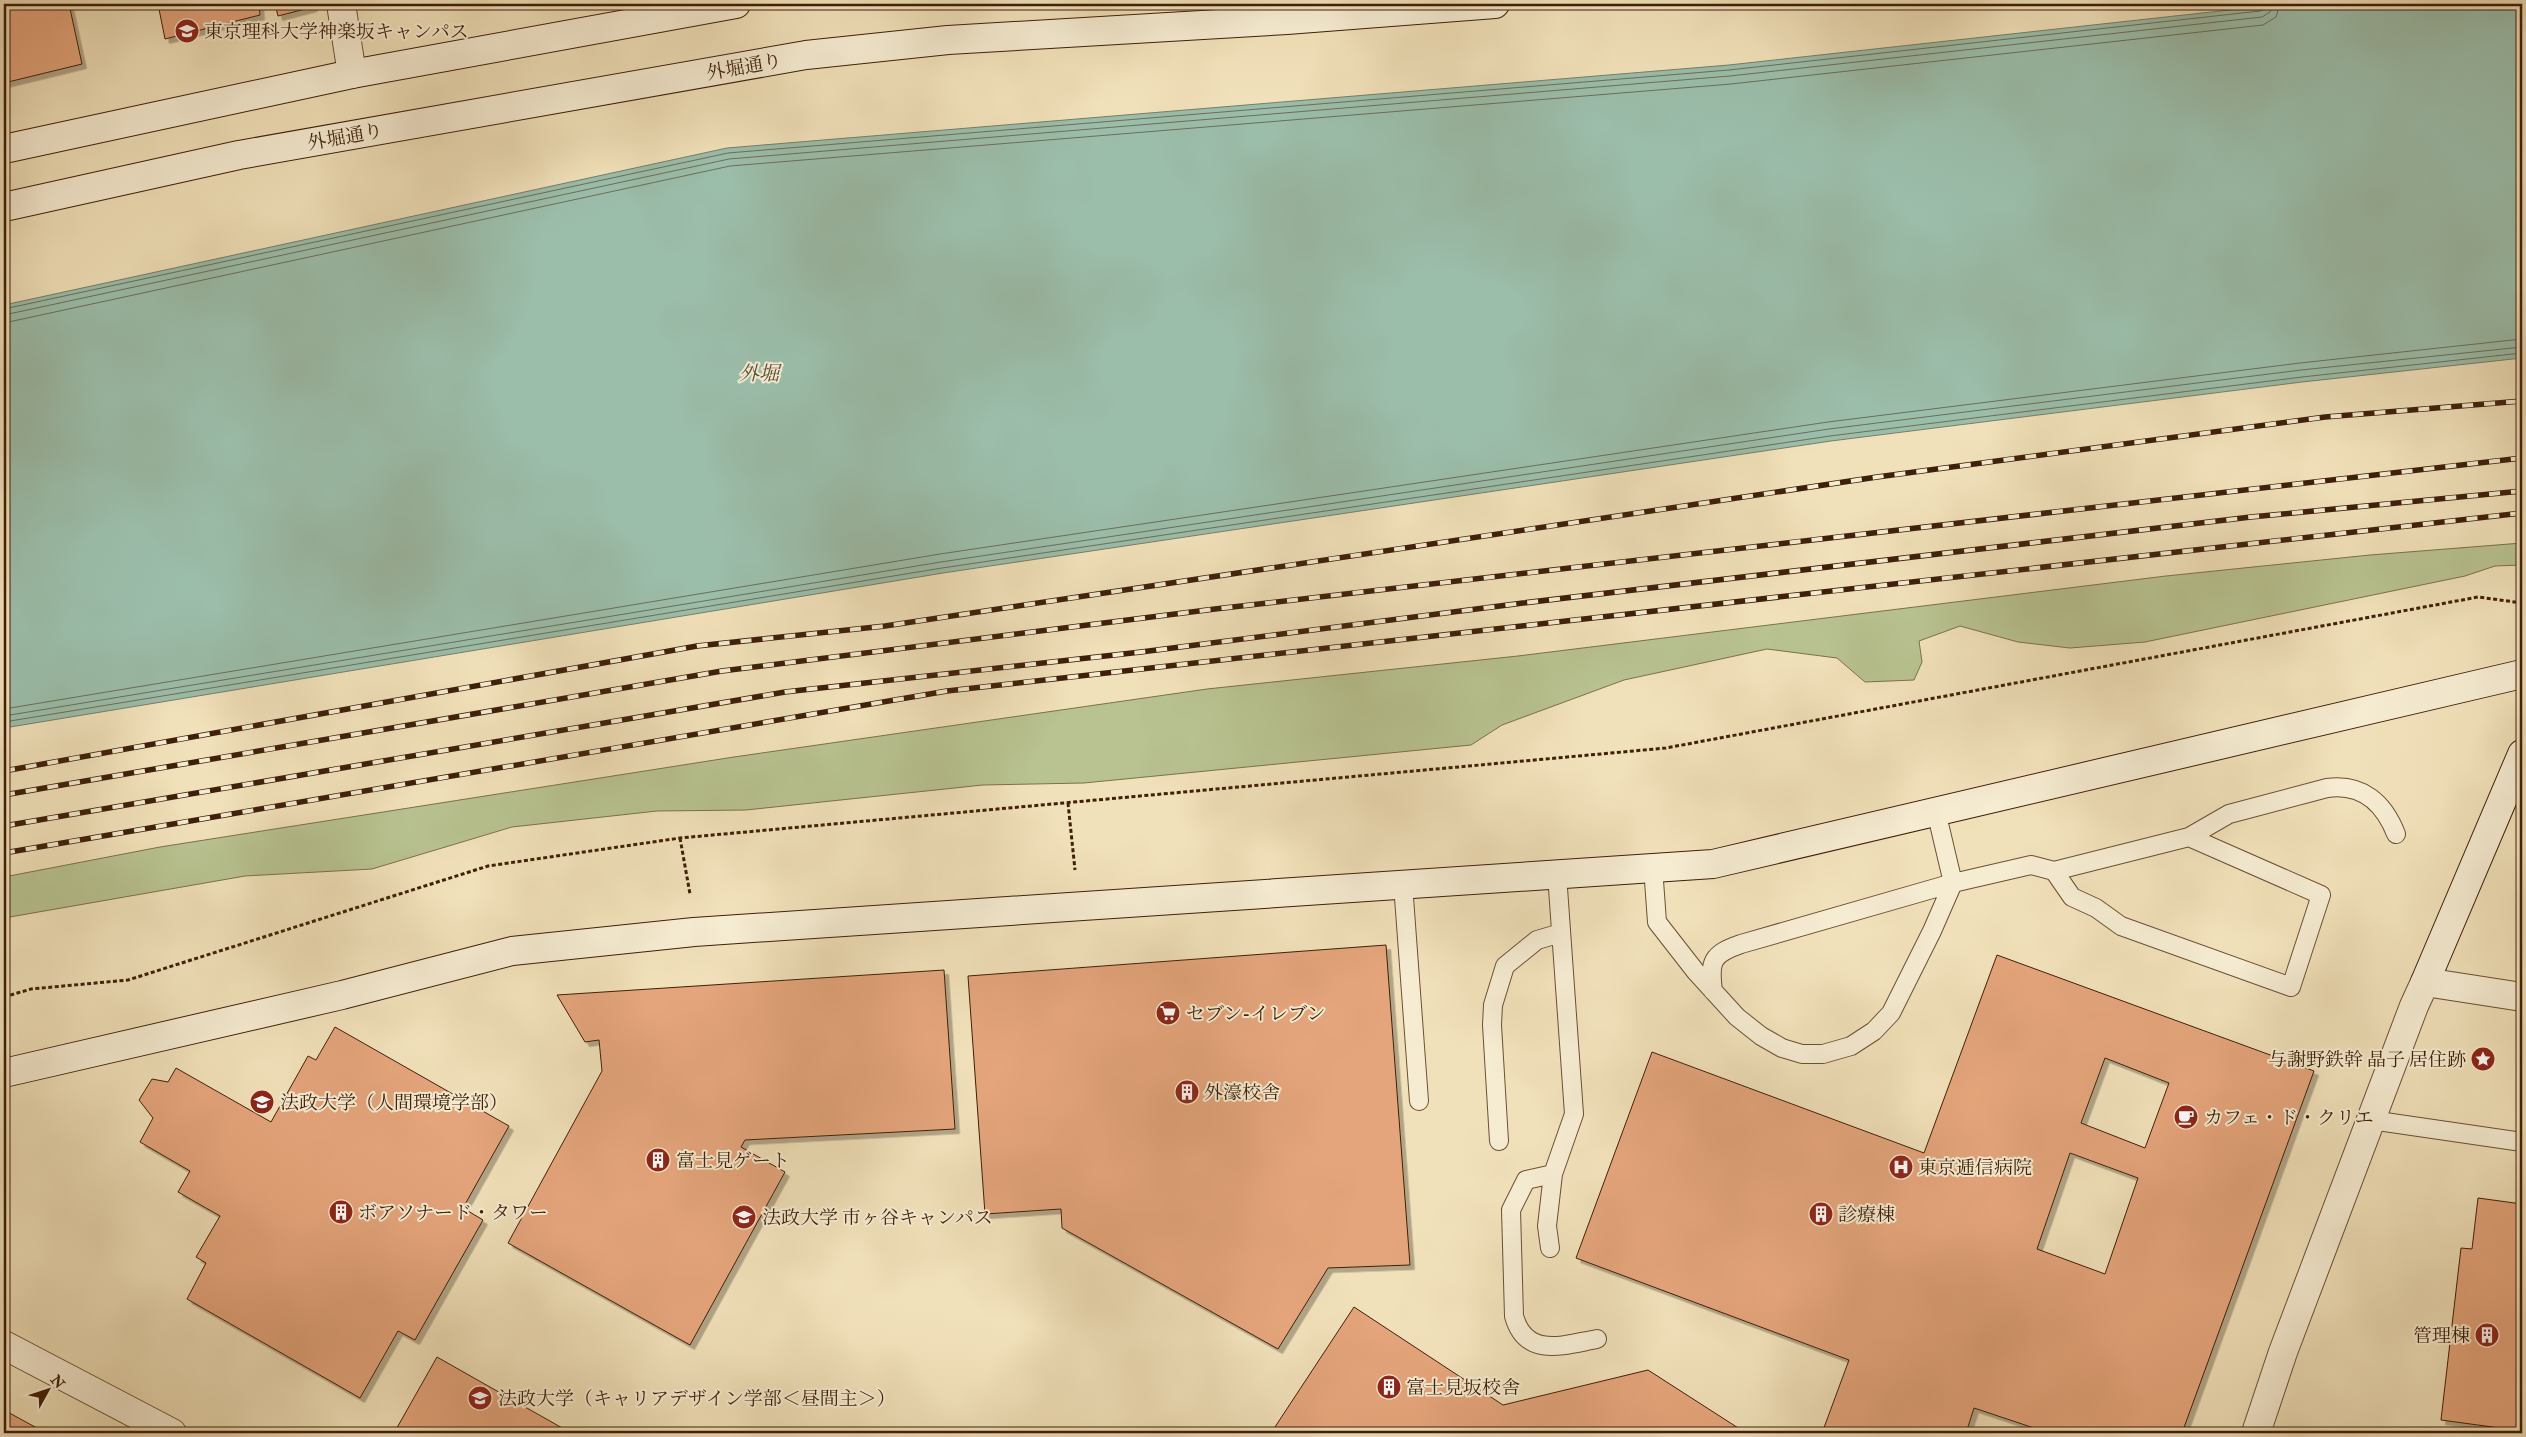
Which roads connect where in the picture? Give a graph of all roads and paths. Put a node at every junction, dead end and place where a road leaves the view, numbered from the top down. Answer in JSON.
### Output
{"nodes":[{"id":1,"x":341,"y":4,"type":"edge"},
{"id":2,"x":736,"y":4,"type":"edge"},
{"id":3,"x":1495,"y":4,"type":"edge"},
{"id":4,"x":352,"y":74,"type":"junction"},
{"id":5,"x":4,"y":148,"type":"edge"},
{"id":6,"x":4,"y":207,"type":"edge"},
{"id":7,"x":2522,"y":604,"type":"edge"},
{"id":8,"x":2522,"y":674,"type":"edge"},
{"id":9,"x":2522,"y":754,"type":"edge"},
{"id":10,"x":1068,"y":803,"type":"junction"},
{"id":11,"x":1936,"y":811,"type":"junction"},
{"id":12,"x":2396,"y":834,"type":"dead end"},
{"id":13,"x":2189,"y":837,"type":"junction"},
{"id":14,"x":680,"y":838,"type":"junction"},
{"id":15,"x":1653,"y":867,"type":"junction"},
{"id":16,"x":2054,"y":870,"type":"junction"},
{"id":17,"x":1076,"y":871,"type":"dead end"},
{"id":18,"x":1557,"y":874,"type":"junction"},
{"id":19,"x":1953,"y":883,"type":"junction"},
{"id":20,"x":1403,"y":884,"type":"junction"},
{"id":21,"x":691,"y":903,"type":"dead end"},
{"id":22,"x":1560,"y":933,"type":"junction"},
{"id":23,"x":2425,"y":982,"type":"junction"},
{"id":24,"x":1713,"y":991,"type":"junction"},
{"id":25,"x":4,"y":997,"type":"edge"},
{"id":26,"x":2522,"y":997,"type":"edge"},
{"id":27,"x":4,"y":1073,"type":"edge"},
{"id":28,"x":1419,"y":1101,"type":"dead end"},
{"id":29,"x":2371,"y":1120,"type":"junction"},
{"id":30,"x":1499,"y":1141,"type":"dead end"},
{"id":31,"x":2522,"y":1142,"type":"edge"},
{"id":32,"x":1552,"y":1174,"type":"junction"},
{"id":33,"x":1550,"y":1248,"type":"dead end"},
{"id":34,"x":1597,"y":1339,"type":"dead end"},
{"id":35,"x":4,"y":1345,"type":"edge"},
{"id":36,"x":172,"y":1433,"type":"edge"},
{"id":37,"x":2256,"y":1433,"type":"edge"}],
"edges":[{"from":1,"to":4,"type":"street"},
{"from":2,"to":4,"type":"street"},
{"from":3,"to":6,"type":"street","name":"外堀通り"},
{"from":4,"to":5,"type":"street"},
{"from":7,"to":10,"type":"path"},
{"from":8,"to":11,"type":"street"},
{"from":9,"to":23,"type":"street"},
{"from":10,"to":14,"type":"path"},
{"from":10,"to":17,"type":"path"},
{"from":11,"to":15,"type":"street"},
{"from":11,"to":19,"type":"lane"},
{"from":12,"to":13,"type":"lane"},
{"from":13,"to":16,"type":"lane"},
{"from":13,"to":16,"type":"lane"},
{"from":14,"to":21,"type":"path"},
{"from":14,"to":25,"type":"path"},
{"from":15,"to":18,"type":"street"},
{"from":15,"to":24,"type":"lane"},
{"from":16,"to":19,"type":"lane"},
{"from":18,"to":20,"type":"street"},
{"from":18,"to":22,"type":"lane"},
{"from":19,"to":24,"type":"lane"},
{"from":19,"to":24,"type":"lane"},
{"from":20,"to":27,"type":"street"},
{"from":20,"to":28,"type":"lane"},
{"from":22,"to":30,"type":"lane"},
{"from":22,"to":32,"type":"lane"},
{"from":23,"to":26,"type":"street"},
{"from":23,"to":29,"type":"street"},
{"from":29,"to":31,"type":"lane"},
{"from":29,"to":37,"type":"street"},
{"from":32,"to":33,"type":"lane"},
{"from":32,"to":34,"type":"lane"},
{"from":35,"to":36,"type":"street"}]}
